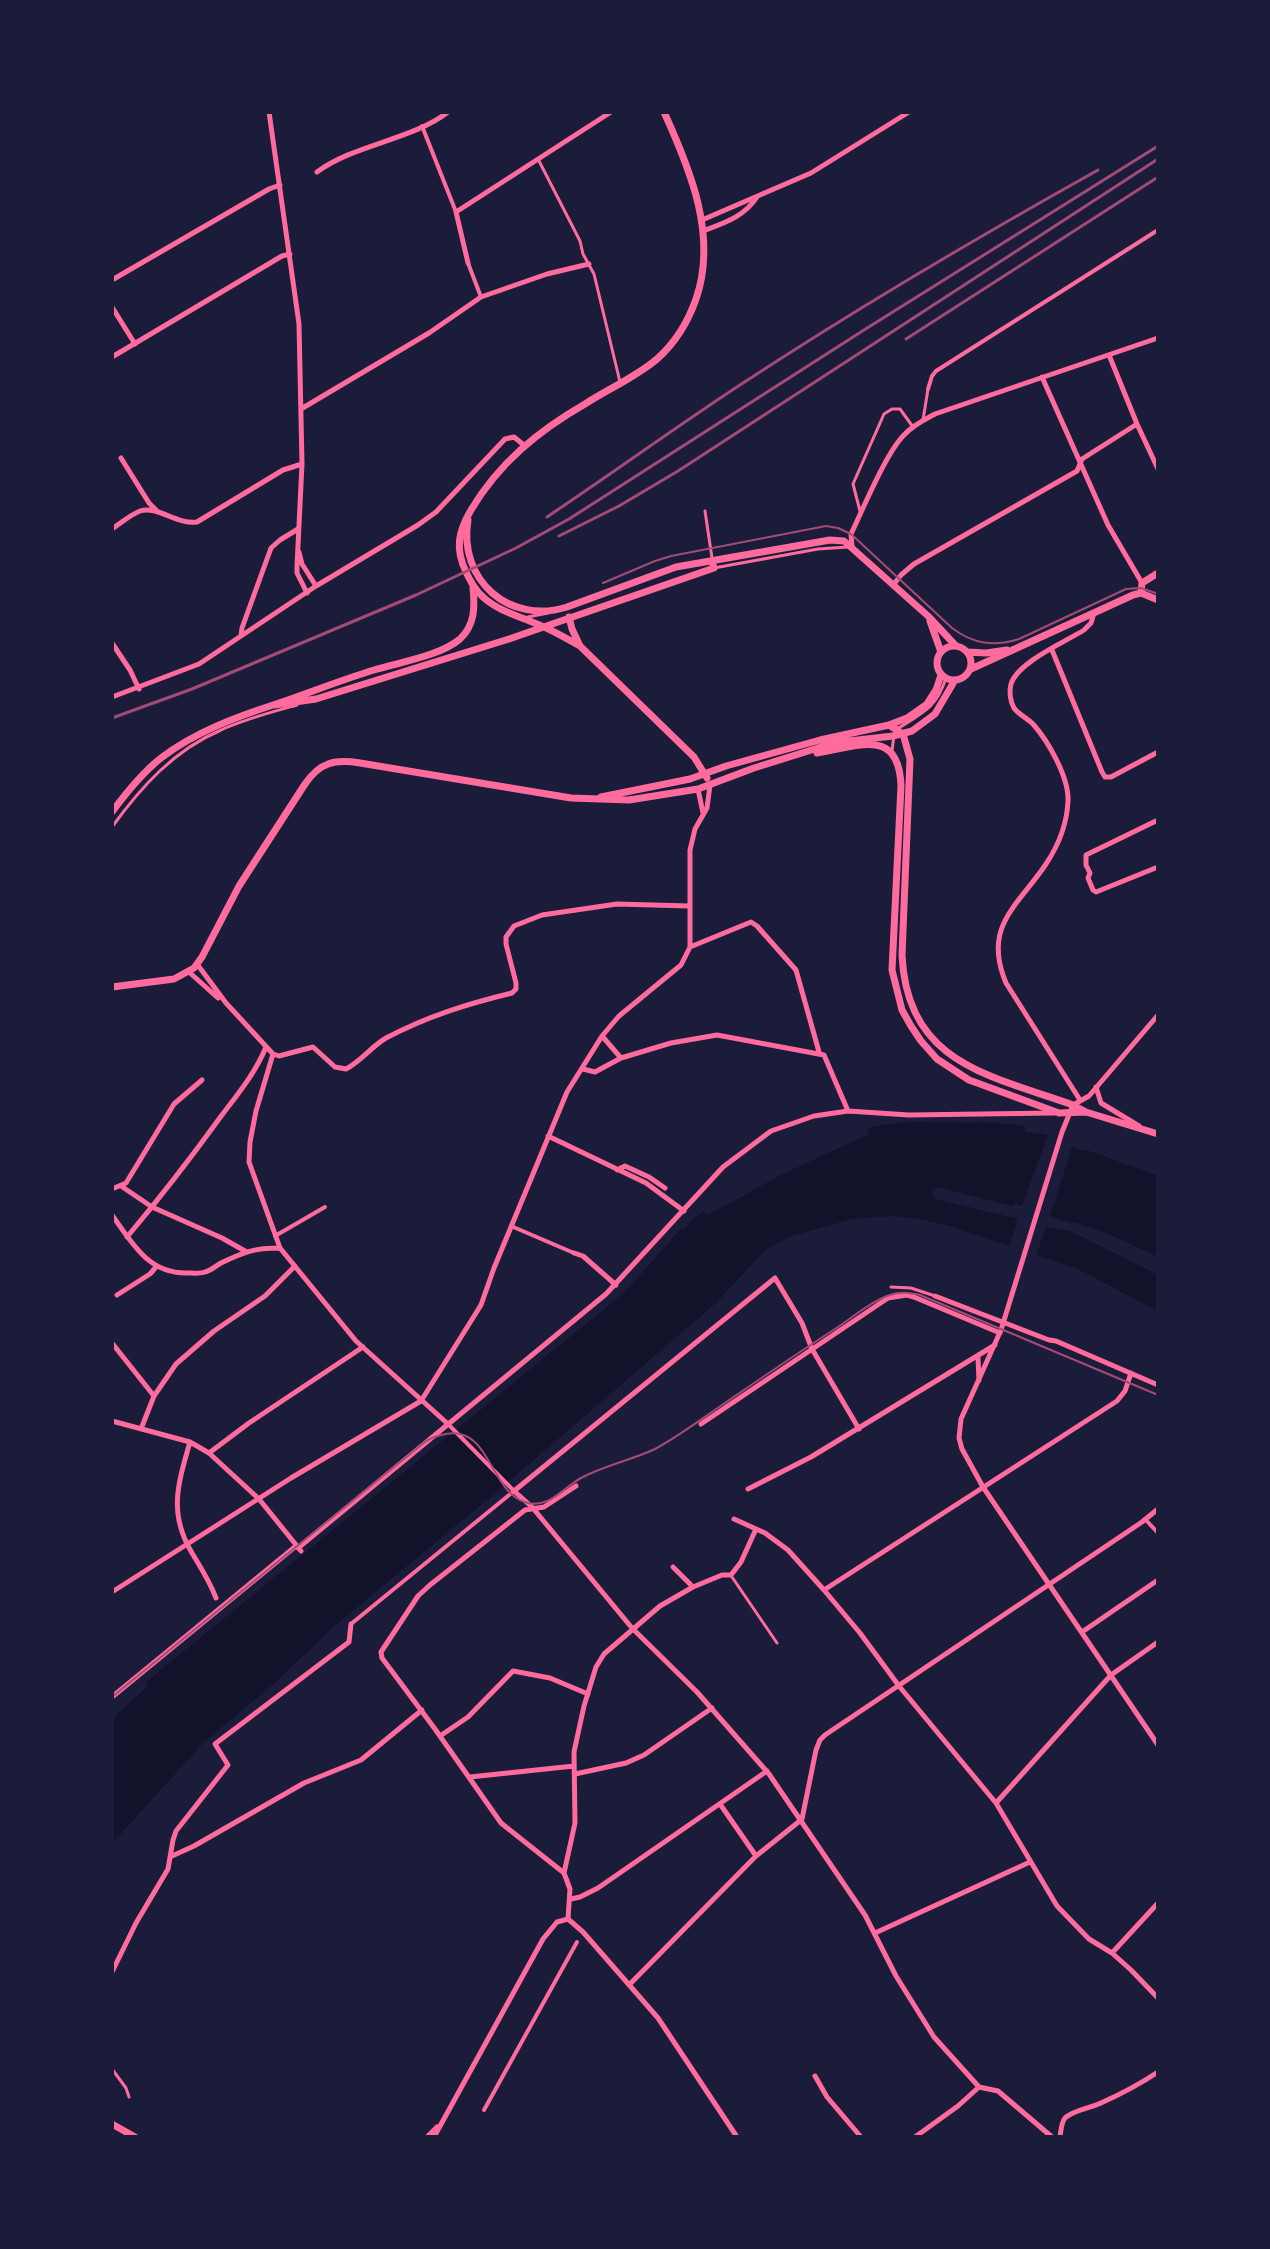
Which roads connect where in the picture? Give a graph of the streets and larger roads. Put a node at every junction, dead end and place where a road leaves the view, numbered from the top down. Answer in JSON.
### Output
{"nodes":[{"id":1,"x":269,"y":112,"type":"edge"},
{"id":2,"x":448,"y":112,"type":"edge"},
{"id":3,"x":611,"y":112,"type":"edge"},
{"id":4,"x":664,"y":112,"type":"edge"},
{"id":5,"x":909,"y":112,"type":"edge"},
{"id":6,"x":422,"y":126,"type":"junction"},
{"id":7,"x":317,"y":172,"type":"dead end"},
{"id":8,"x":280,"y":185,"type":"junction"},
{"id":9,"x":758,"y":196,"type":"junction"},
{"id":10,"x":456,"y":212,"type":"junction"},
{"id":11,"x":702,"y":220,"type":"junction"},
{"id":12,"x":1158,"y":230,"type":"edge"},
{"id":13,"x":702,"y":231,"type":"junction"},
{"id":14,"x":290,"y":254,"type":"junction"},
{"id":15,"x":468,"y":263,"type":"joint"},
{"id":16,"x":589,"y":264,"type":"road end"},
{"id":17,"x":112,"y":280,"type":"edge"},
{"id":18,"x":481,"y":297,"type":"junction"},
{"id":19,"x":112,"y":307,"type":"edge"},
{"id":20,"x":1158,"y":338,"type":"edge"},
{"id":21,"x":135,"y":344,"type":"junction"},
{"id":22,"x":1109,"y":355,"type":"junction"},
{"id":23,"x":112,"y":357,"type":"edge"},
{"id":24,"x":1042,"y":377,"type":"junction"},
{"id":25,"x":928,"y":389,"type":"road end"},
{"id":26,"x":301,"y":409,"type":"junction"},
{"id":27,"x":1137,"y":424,"type":"junction"},
{"id":28,"x":525,"y":446,"type":"junction"},
{"id":29,"x":121,"y":458,"type":"dead end"},
{"id":30,"x":302,"y":464,"type":"junction"},
{"id":31,"x":1079,"y":464,"type":"junction"},
{"id":32,"x":1158,"y":469,"type":"edge"},
{"id":33,"x":471,"y":510,"type":"junction"},
{"id":34,"x":159,"y":512,"type":"junction"},
{"id":35,"x":112,"y":529,"type":"edge"},
{"id":36,"x":299,"y":529,"type":"junction"},
{"id":37,"x":298,"y":545,"type":"junction"},
{"id":38,"x":852,"y":546,"type":"junction"},
{"id":39,"x":713,"y":564,"type":"junction"},
{"id":40,"x":1158,"y":573,"type":"edge"},
{"id":41,"x":1142,"y":583,"type":"junction"},
{"id":42,"x":894,"y":584,"type":"junction"},
{"id":43,"x":316,"y":586,"type":"junction"},
{"id":44,"x":473,"y":586,"type":"junction"},
{"id":45,"x":307,"y":593,"type":"junction"},
{"id":46,"x":1141,"y":593,"type":"junction"},
{"id":47,"x":1158,"y":600,"type":"edge"},
{"id":48,"x":567,"y":607,"type":"junction"},
{"id":49,"x":1094,"y":611,"type":"junction"},
{"id":50,"x":928,"y":616,"type":"junction"},
{"id":51,"x":241,"y":637,"type":"junction"},
{"id":52,"x":112,"y":643,"type":"edge"},
{"id":53,"x":580,"y":646,"type":"junction"},
{"id":54,"x":956,"y":646,"type":"junction"},
{"id":55,"x":1013,"y":649,"type":"junction"},
{"id":56,"x":1052,"y":650,"type":"junction"},
{"id":57,"x":941,"y":652,"type":"junction"},
{"id":58,"x":967,"y":652,"type":"junction"},
{"id":59,"x":971,"y":669,"type":"junction"},
{"id":60,"x":944,"y":676,"type":"junction"},
{"id":61,"x":955,"y":680,"type":"junction"},
{"id":62,"x":139,"y":689,"type":"junction"},
{"id":63,"x":112,"y":697,"type":"edge"},
{"id":64,"x":274,"y":705,"type":"junction"},
{"id":65,"x":895,"y":731,"type":"junction"},
{"id":66,"x":1158,"y":752,"type":"edge"},
{"id":67,"x":788,"y":757,"type":"junction"},
{"id":68,"x":705,"y":774,"type":"junction"},
{"id":69,"x":710,"y":785,"type":"junction"},
{"id":70,"x":698,"y":789,"type":"junction"},
{"id":71,"x":588,"y":800,"type":"junction"},
{"id":72,"x":112,"y":812,"type":"edge"},
{"id":73,"x":703,"y":813,"type":"junction"},
{"id":74,"x":1158,"y":820,"type":"edge"},
{"id":75,"x":1158,"y":867,"type":"edge"},
{"id":76,"x":689,"y":906,"type":"junction"},
{"id":77,"x":690,"y":947,"type":"junction"},
{"id":78,"x":197,"y":964,"type":"junction"},
{"id":79,"x":189,"y":972,"type":"junction"},
{"id":80,"x":115,"y":985,"type":"edge"},
{"id":81,"x":226,"y":1003,"type":"junction"},
{"id":82,"x":1158,"y":1015,"type":"edge"},
{"id":83,"x":602,"y":1036,"type":"junction"},
{"id":84,"x":266,"y":1047,"type":"junction"},
{"id":85,"x":819,"y":1052,"type":"junction"},
{"id":86,"x":273,"y":1054,"type":"junction"},
{"id":87,"x":621,"y":1058,"type":"junction"},
{"id":88,"x":583,"y":1069,"type":"junction"},
{"id":89,"x":202,"y":1080,"type":"dead end"},
{"id":90,"x":1096,"y":1087,"type":"junction"},
{"id":91,"x":1077,"y":1103,"type":"junction"},
{"id":92,"x":848,"y":1111,"type":"junction"},
{"id":93,"x":1086,"y":1112,"type":"junction"},
{"id":94,"x":1059,"y":1113,"type":"junction"},
{"id":95,"x":1069,"y":1114,"type":"junction"},
{"id":96,"x":1147,"y":1131,"type":"junction"},
{"id":97,"x":1158,"y":1134,"type":"edge"},
{"id":98,"x":548,"y":1136,"type":"junction"},
{"id":99,"x":617,"y":1170,"type":"junction"},
{"id":100,"x":121,"y":1186,"type":"junction"},
{"id":101,"x":665,"y":1188,"type":"dead end"},
{"id":102,"x":112,"y":1189,"type":"edge"},
{"id":103,"x":152,"y":1207,"type":"junction"},
{"id":104,"x":325,"y":1207,"type":"dead end"},
{"id":105,"x":684,"y":1211,"type":"junction"},
{"id":106,"x":112,"y":1215,"type":"edge"},
{"id":107,"x":511,"y":1226,"type":"junction"},
{"id":108,"x":275,"y":1236,"type":"junction"},
{"id":109,"x":127,"y":1237,"type":"junction"},
{"id":110,"x":280,"y":1248,"type":"junction"},
{"id":111,"x":245,"y":1251,"type":"junction"},
{"id":112,"x":574,"y":1253,"type":"joint"},
{"id":113,"x":295,"y":1266,"type":"junction"},
{"id":114,"x":156,"y":1267,"type":"junction"},
{"id":115,"x":616,"y":1285,"type":"junction"},
{"id":116,"x":117,"y":1295,"type":"dead end"},
{"id":117,"x":935,"y":1296,"type":"road end"},
{"id":118,"x":1003,"y":1323,"type":"junction"},
{"id":119,"x":1000,"y":1333,"type":"junction"},
{"id":120,"x":112,"y":1343,"type":"edge"},
{"id":121,"x":996,"y":1344,"type":"junction"},
{"id":122,"x":363,"y":1347,"type":"junction"},
{"id":123,"x":812,"y":1349,"type":"junction"},
{"id":124,"x":978,"y":1357,"type":"junction"},
{"id":125,"x":1131,"y":1373,"type":"junction"},
{"id":126,"x":979,"y":1381,"type":"junction"},
{"id":127,"x":1158,"y":1385,"type":"edge"},
{"id":128,"x":154,"y":1396,"type":"junction"},
{"id":129,"x":421,"y":1401,"type":"junction"},
{"id":130,"x":112,"y":1421,"type":"edge"},
{"id":131,"x":448,"y":1424,"type":"junction"},
{"id":132,"x":701,"y":1424,"type":"dead end"},
{"id":133,"x":141,"y":1429,"type":"junction"},
{"id":134,"x":859,"y":1429,"type":"junction"},
{"id":135,"x":190,"y":1442,"type":"junction"},
{"id":136,"x":209,"y":1453,"type":"junction"},
{"id":137,"x":576,"y":1486,"type":"dead end"},
{"id":138,"x":983,"y":1487,"type":"junction"},
{"id":139,"x":512,"y":1489,"type":"junction"},
{"id":140,"x":748,"y":1489,"type":"dead end"},
{"id":141,"x":259,"y":1499,"type":"junction"},
{"id":142,"x":532,"y":1507,"type":"junction"},
{"id":143,"x":1158,"y":1509,"type":"edge"},
{"id":144,"x":734,"y":1519,"type":"dead end"},
{"id":145,"x":1145,"y":1519,"type":"junction"},
{"id":146,"x":756,"y":1529,"type":"junction"},
{"id":147,"x":1158,"y":1533,"type":"edge"},
{"id":148,"x":188,"y":1545,"type":"junction"},
{"id":149,"x":298,"y":1548,"type":"junction"},
{"id":150,"x":673,"y":1567,"type":"dead end"},
{"id":151,"x":1049,"y":1583,"type":"junction"},
{"id":152,"x":1157,"y":1583,"type":"edge"},
{"id":153,"x":693,"y":1587,"type":"junction"},
{"id":154,"x":824,"y":1590,"type":"junction"},
{"id":155,"x":112,"y":1592,"type":"edge"},
{"id":156,"x":216,"y":1598,"type":"dead end"},
{"id":157,"x":351,"y":1624,"type":"joint"},
{"id":158,"x":632,"y":1628,"type":"junction"},
{"id":159,"x":1082,"y":1632,"type":"junction"},
{"id":160,"x":1158,"y":1642,"type":"edge"},
{"id":161,"x":1111,"y":1675,"type":"junction"},
{"id":162,"x":899,"y":1686,"type":"junction"},
{"id":163,"x":588,"y":1694,"type":"junction"},
{"id":164,"x":112,"y":1697,"type":"edge"},
{"id":165,"x":712,"y":1708,"type":"junction"},
{"id":166,"x":422,"y":1710,"type":"junction"},
{"id":167,"x":440,"y":1736,"type":"junction"},
{"id":168,"x":1157,"y":1742,"type":"edge"},
{"id":169,"x":574,"y":1770,"type":"junction"},
{"id":170,"x":767,"y":1771,"type":"junction"},
{"id":171,"x":470,"y":1777,"type":"junction"},
{"id":172,"x":996,"y":1803,"type":"junction"},
{"id":173,"x":719,"y":1804,"type":"junction"},
{"id":174,"x":802,"y":1819,"type":"junction"},
{"id":175,"x":171,"y":1856,"type":"junction"},
{"id":176,"x":756,"y":1856,"type":"junction"},
{"id":177,"x":1030,"y":1862,"type":"junction"},
{"id":178,"x":564,"y":1873,"type":"junction"},
{"id":179,"x":571,"y":1899,"type":"junction"},
{"id":180,"x":1158,"y":1903,"type":"edge"},
{"id":181,"x":568,"y":1919,"type":"junction"},
{"id":182,"x":875,"y":1933,"type":"junction"},
{"id":183,"x":577,"y":1942,"type":"dead end"},
{"id":184,"x":1112,"y":1953,"type":"junction"},
{"id":185,"x":112,"y":1972,"type":"edge"},
{"id":186,"x":629,"y":1985,"type":"junction"},
{"id":187,"x":1158,"y":1998,"type":"edge"},
{"id":188,"x":1158,"y":2072,"type":"edge"},
{"id":189,"x":815,"y":2076,"type":"dead end"},
{"id":190,"x":979,"y":2087,"type":"junction"},
{"id":191,"x":484,"y":2110,"type":"dead end"},
{"id":192,"x":440,"y":2123,"type":"junction"},
{"id":193,"x":112,"y":2124,"type":"edge"},
{"id":194,"x":924,"y":2134,"type":"edge"},
{"id":195,"x":135,"y":2137,"type":"edge"},
{"id":196,"x":427,"y":2137,"type":"edge"},
{"id":197,"x":434,"y":2137,"type":"edge"},
{"id":198,"x":737,"y":2137,"type":"edge"},
{"id":199,"x":861,"y":2137,"type":"edge"},
{"id":200,"x":915,"y":2137,"type":"edge"},
{"id":201,"x":1052,"y":2137,"type":"edge"},
{"id":202,"x":1060,"y":2137,"type":"edge"}],
"edges":[{"from":1,"to":8,"type":"street"},
{"from":2,"to":6,"type":"street"},
{"from":3,"to":10,"type":"street"},
{"from":4,"to":11,"type":"main road"},
{"from":5,"to":9,"type":"street"},
{"from":6,"to":7,"type":"street"},
{"from":6,"to":10,"type":"street"},
{"from":8,"to":14,"type":"street"},
{"from":8,"to":17,"type":"street"},
{"from":9,"to":11,"type":"street"},
{"from":9,"to":13,"type":"street"},
{"from":10,"to":15,"type":"street"},
{"from":11,"to":13,"type":"main road"},
{"from":12,"to":25,"type":"street"},
{"from":13,"to":28,"type":"main road"},
{"from":14,"to":21,"type":"street"},
{"from":14,"to":26,"type":"street"},
{"from":15,"to":18,"type":"street"},
{"from":16,"to":18,"type":"street"},
{"from":18,"to":26,"type":"street"},
{"from":19,"to":21,"type":"street"},
{"from":20,"to":22,"type":"street"},
{"from":21,"to":23,"type":"street"},
{"from":22,"to":24,"type":"street"},
{"from":22,"to":27,"type":"street"},
{"from":24,"to":31,"type":"street"},
{"from":24,"to":38,"type":"street"},
{"from":26,"to":30,"type":"street"},
{"from":27,"to":31,"type":"street"},
{"from":27,"to":32,"type":"street"},
{"from":28,"to":33,"type":"main road"},
{"from":28,"to":43,"type":"street"},
{"from":29,"to":34,"type":"street"},
{"from":30,"to":34,"type":"street"},
{"from":30,"to":36,"type":"street"},
{"from":31,"to":41,"type":"street"},
{"from":31,"to":42,"type":"street"},
{"from":33,"to":44,"type":"main road"},
{"from":33,"to":48,"type":"main road"},
{"from":34,"to":35,"type":"street"},
{"from":36,"to":37,"type":"street"},
{"from":36,"to":51,"type":"street"},
{"from":37,"to":43,"type":"street"},
{"from":37,"to":45,"type":"street"},
{"from":38,"to":39,"type":"main road"},
{"from":38,"to":42,"type":"main road"},
{"from":39,"to":48,"type":"main road"},
{"from":39,"to":64,"type":"main road"},
{"from":40,"to":41,"type":"main road"},
{"from":41,"to":46,"type":"main road"},
{"from":42,"to":50,"type":"main road"},
{"from":43,"to":45,"type":"street"},
{"from":44,"to":53,"type":"main road"},
{"from":44,"to":64,"type":"main road"},
{"from":45,"to":51,"type":"street"},
{"from":46,"to":47,"type":"main road"},
{"from":46,"to":49,"type":"main road"},
{"from":48,"to":53,"type":"main road"},
{"from":49,"to":55,"type":"main road"},
{"from":49,"to":56,"type":"street"},
{"from":50,"to":54,"type":"main road"},
{"from":50,"to":57,"type":"main road"},
{"from":51,"to":62,"type":"street"},
{"from":52,"to":62,"type":"street"},
{"from":53,"to":68,"type":"main road"},
{"from":54,"to":57,"type":"main road"},
{"from":54,"to":58,"type":"main road"},
{"from":55,"to":58,"type":"main road"},
{"from":55,"to":59,"type":"main road"},
{"from":56,"to":66,"type":"street"},
{"from":56,"to":91,"type":"street"},
{"from":57,"to":60,"type":"main road"},
{"from":58,"to":59,"type":"main road"},
{"from":59,"to":61,"type":"main road"},
{"from":60,"to":61,"type":"main road"},
{"from":60,"to":65,"type":"main road"},
{"from":61,"to":65,"type":"main road"},
{"from":62,"to":63,"type":"street"},
{"from":64,"to":72,"type":"main road"},
{"from":65,"to":67,"type":"main road"},
{"from":65,"to":68,"type":"main road"},
{"from":65,"to":91,"type":"main road"},
{"from":67,"to":69,"type":"main road"},
{"from":67,"to":94,"type":"main road"},
{"from":68,"to":69,"type":"main road"},
{"from":68,"to":70,"type":"main road"},
{"from":68,"to":71,"type":"main road"},
{"from":69,"to":70,"type":"main road"},
{"from":69,"to":73,"type":"street"},
{"from":70,"to":71,"type":"main road"},
{"from":70,"to":73,"type":"street"},
{"from":71,"to":78,"type":"main road"},
{"from":73,"to":76,"type":"street"},
{"from":74,"to":75,"type":"street"},
{"from":76,"to":77,"type":"street"},
{"from":76,"to":86,"type":"street"},
{"from":77,"to":83,"type":"street"},
{"from":77,"to":85,"type":"street"},
{"from":78,"to":79,"type":"main road"},
{"from":78,"to":81,"type":"street"},
{"from":79,"to":80,"type":"main road"},
{"from":79,"to":81,"type":"street"},
{"from":81,"to":84,"type":"street"},
{"from":82,"to":90,"type":"street"},
{"from":83,"to":87,"type":"street"},
{"from":83,"to":88,"type":"street"},
{"from":84,"to":86,"type":"street"},
{"from":84,"to":103,"type":"street"},
{"from":85,"to":87,"type":"street"},
{"from":85,"to":92,"type":"street"},
{"from":86,"to":108,"type":"street"},
{"from":87,"to":88,"type":"street"},
{"from":88,"to":98,"type":"street"},
{"from":89,"to":100,"type":"street"},
{"from":90,"to":91,"type":"street"},
{"from":90,"to":96,"type":"street"},
{"from":91,"to":93,"type":"main road"},
{"from":91,"to":95,"type":"street"},
{"from":92,"to":94,"type":"street"},
{"from":92,"to":105,"type":"street"},
{"from":93,"to":95,"type":"main road"},
{"from":93,"to":96,"type":"main road"},
{"from":94,"to":95,"type":"main road"},
{"from":95,"to":118,"type":"street"},
{"from":96,"to":97,"type":"main road"},
{"from":98,"to":99,"type":"street"},
{"from":98,"to":107,"type":"street"},
{"from":99,"to":101,"type":"street"},
{"from":99,"to":105,"type":"street"},
{"from":100,"to":102,"type":"street"},
{"from":100,"to":103,"type":"street"},
{"from":103,"to":109,"type":"street"},
{"from":103,"to":111,"type":"street"},
{"from":104,"to":108,"type":"street"},
{"from":105,"to":115,"type":"street"},
{"from":106,"to":109,"type":"street"},
{"from":107,"to":112,"type":"street"},
{"from":107,"to":129,"type":"street"},
{"from":108,"to":110,"type":"street"},
{"from":109,"to":114,"type":"street"},
{"from":110,"to":111,"type":"street"},
{"from":110,"to":113,"type":"street"},
{"from":111,"to":114,"type":"street"},
{"from":112,"to":115,"type":"street"},
{"from":113,"to":122,"type":"street"},
{"from":113,"to":128,"type":"street"},
{"from":114,"to":116,"type":"street"},
{"from":115,"to":131,"type":"street"},
{"from":117,"to":118,"type":"street"},
{"from":118,"to":119,"type":"street"},
{"from":118,"to":125,"type":"street"},
{"from":119,"to":121,"type":"street"},
{"from":119,"to":123,"type":"street"},
{"from":120,"to":128,"type":"street"},
{"from":121,"to":124,"type":"street"},
{"from":121,"to":126,"type":"street"},
{"from":122,"to":129,"type":"street"},
{"from":122,"to":136,"type":"street"},
{"from":123,"to":132,"type":"street"},
{"from":123,"to":134,"type":"street"},
{"from":123,"to":139,"type":"street"},
{"from":124,"to":126,"type":"street"},
{"from":124,"to":134,"type":"street"},
{"from":125,"to":127,"type":"street"},
{"from":125,"to":138,"type":"street"},
{"from":126,"to":138,"type":"street"},
{"from":128,"to":133,"type":"street"},
{"from":129,"to":131,"type":"street"},
{"from":129,"to":141,"type":"street"},
{"from":130,"to":133,"type":"street"},
{"from":131,"to":139,"type":"street"},
{"from":131,"to":149,"type":"street"},
{"from":133,"to":135,"type":"street"},
{"from":134,"to":140,"type":"street"},
{"from":135,"to":136,"type":"street"},
{"from":135,"to":148,"type":"street"},
{"from":136,"to":141,"type":"street"},
{"from":137,"to":142,"type":"street"},
{"from":138,"to":151,"type":"street"},
{"from":138,"to":154,"type":"street"},
{"from":139,"to":142,"type":"street"},
{"from":139,"to":157,"type":"street"},
{"from":141,"to":148,"type":"street"},
{"from":141,"to":149,"type":"street"},
{"from":142,"to":158,"type":"street"},
{"from":142,"to":166,"type":"street"},
{"from":143,"to":145,"type":"street"},
{"from":144,"to":146,"type":"street"},
{"from":145,"to":147,"type":"street"},
{"from":145,"to":151,"type":"street"},
{"from":146,"to":153,"type":"street"},
{"from":146,"to":154,"type":"street"},
{"from":148,"to":155,"type":"street"},
{"from":148,"to":156,"type":"street"},
{"from":149,"to":164,"type":"street"},
{"from":150,"to":153,"type":"street"},
{"from":151,"to":159,"type":"street"},
{"from":151,"to":162,"type":"street"},
{"from":152,"to":159,"type":"street"},
{"from":153,"to":158,"type":"street"},
{"from":154,"to":162,"type":"street"},
{"from":157,"to":175,"type":"street"},
{"from":158,"to":163,"type":"street"},
{"from":158,"to":165,"type":"street"},
{"from":159,"to":161,"type":"street"},
{"from":160,"to":161,"type":"street"},
{"from":161,"to":168,"type":"street"},
{"from":161,"to":172,"type":"street"},
{"from":162,"to":172,"type":"street"},
{"from":162,"to":174,"type":"street"},
{"from":163,"to":167,"type":"street"},
{"from":163,"to":169,"type":"street"},
{"from":165,"to":169,"type":"street"},
{"from":165,"to":170,"type":"street"},
{"from":166,"to":167,"type":"street"},
{"from":166,"to":175,"type":"street"},
{"from":167,"to":171,"type":"street"},
{"from":169,"to":171,"type":"street"},
{"from":169,"to":178,"type":"street"},
{"from":170,"to":173,"type":"street"},
{"from":170,"to":174,"type":"street"},
{"from":171,"to":178,"type":"street"},
{"from":172,"to":177,"type":"street"},
{"from":173,"to":176,"type":"street"},
{"from":173,"to":179,"type":"street"},
{"from":174,"to":176,"type":"street"},
{"from":174,"to":182,"type":"street"},
{"from":175,"to":185,"type":"street"},
{"from":176,"to":186,"type":"street"},
{"from":177,"to":182,"type":"street"},
{"from":177,"to":184,"type":"street"},
{"from":178,"to":179,"type":"street"},
{"from":179,"to":181,"type":"street"},
{"from":180,"to":184,"type":"street"},
{"from":181,"to":186,"type":"street"},
{"from":181,"to":192,"type":"street"},
{"from":182,"to":190,"type":"street"},
{"from":183,"to":191,"type":"street"},
{"from":184,"to":187,"type":"street"},
{"from":186,"to":198,"type":"street"},
{"from":188,"to":202,"type":"street"},
{"from":189,"to":199,"type":"street"},
{"from":190,"to":194,"type":"street"},
{"from":190,"to":201,"type":"street"},
{"from":192,"to":196,"type":"street"},
{"from":192,"to":197,"type":"street"},
{"from":193,"to":195,"type":"main road"},
{"from":194,"to":200,"type":"street"}]}
